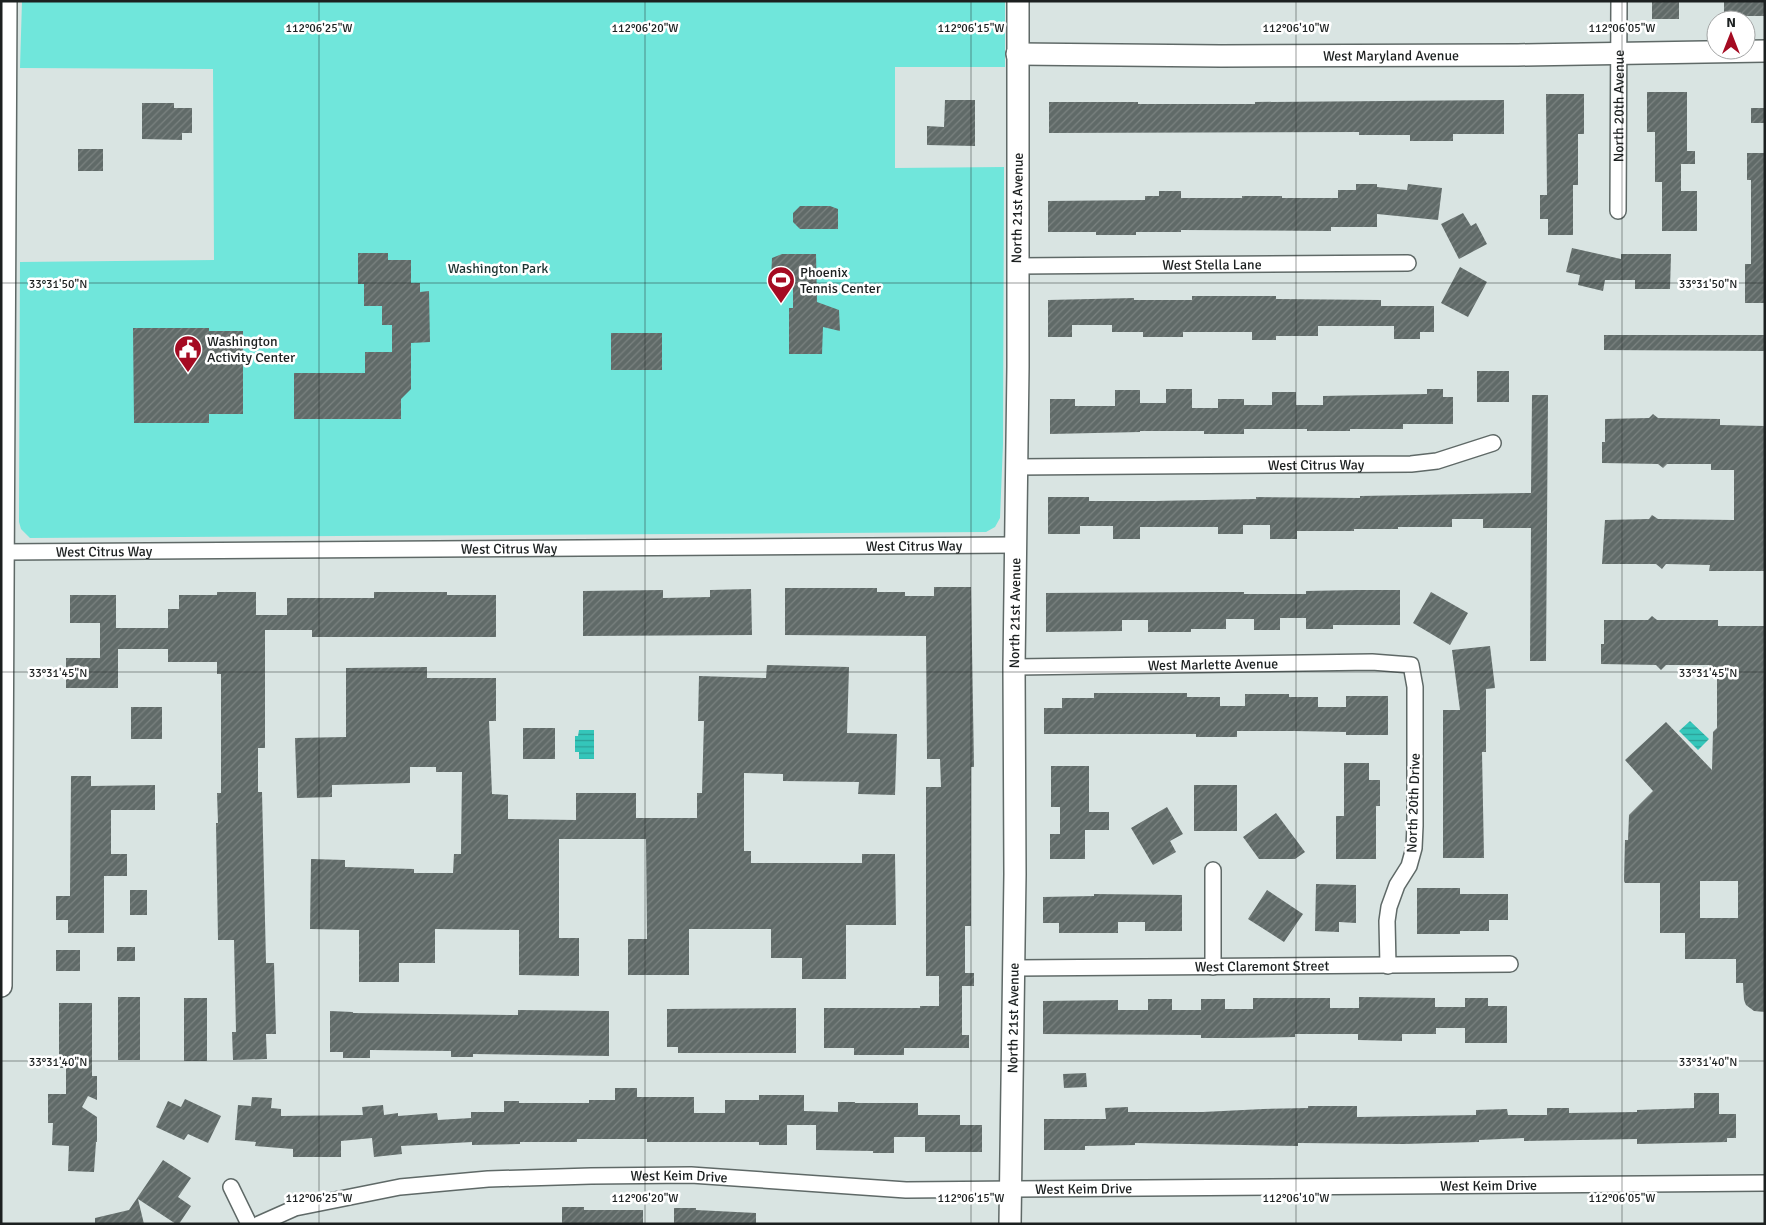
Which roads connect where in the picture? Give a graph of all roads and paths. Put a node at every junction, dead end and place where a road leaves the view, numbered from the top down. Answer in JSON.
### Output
{"nodes":[{"id":1,"x":6,"y":1,"type":"edge"},
{"id":2,"x":1018,"y":1,"type":"edge"},
{"id":3,"x":1619,"y":1,"type":"edge"},
{"id":4,"x":1765,"y":51,"type":"edge"},
{"id":5,"x":1618,"y":53,"type":"junction"},
{"id":6,"x":1018,"y":54,"type":"junction"},
{"id":7,"x":3,"y":64,"type":"edge"},
{"id":8,"x":1618,"y":210,"type":"dead end"},
{"id":9,"x":1408,"y":263,"type":"dead end"},
{"id":10,"x":1016,"y":266,"type":"junction"},
{"id":11,"x":3,"y":353,"type":"edge"},
{"id":12,"x":1493,"y":444,"type":"dead end"},
{"id":13,"x":1015,"y":467,"type":"junction"},
{"id":14,"x":1014,"y":545,"type":"junction"},
{"id":15,"x":3,"y":552,"type":"junction"},
{"id":16,"x":1411,"y":665,"type":"joint"},
{"id":17,"x":1014,"y":667,"type":"junction"},
{"id":18,"x":2,"y":786,"type":"edge"},
{"id":19,"x":1213,"y":870,"type":"dead end"},
{"id":20,"x":1510,"y":964,"type":"dead end"},
{"id":21,"x":1388,"y":966,"type":"junction"},
{"id":22,"x":1213,"y":967,"type":"junction"},
{"id":23,"x":1014,"y":968,"type":"junction"},
{"id":24,"x":1,"y":986,"type":"edge"},
{"id":25,"x":1765,"y":1183,"type":"edge"},
{"id":26,"x":231,"y":1187,"type":"dead end"},
{"id":27,"x":1011,"y":1189,"type":"junction"},
{"id":28,"x":249,"y":1224,"type":"edge"},
{"id":29,"x":259,"y":1224,"type":"edge"},
{"id":30,"x":1010,"y":1224,"type":"edge"}],
"edges":[{"from":1,"to":7,"type":"street"},
{"from":2,"to":6,"type":"street","name":"North 21st Avenue"},
{"from":3,"to":5,"type":"street","name":"North 20th Avenue"},
{"from":4,"to":5,"type":"street","name":"West Maryland Avenue"},
{"from":5,"to":6,"type":"street","name":"West Maryland Avenue"},
{"from":5,"to":8,"type":"street","name":"North 20th Avenue"},
{"from":6,"to":10,"type":"street","name":"North 21st Avenue"},
{"from":7,"to":11,"type":"street"},
{"from":9,"to":10,"type":"street","name":"West Stella Lane"},
{"from":10,"to":13,"type":"street","name":"North 21st Avenue"},
{"from":11,"to":15,"type":"street"},
{"from":12,"to":13,"type":"street","name":"West Citrus Way"},
{"from":13,"to":14,"type":"street","name":"North 21st Avenue"},
{"from":14,"to":15,"type":"street","name":"West Citrus Way"},
{"from":14,"to":17,"type":"street","name":"North 21st Avenue"},
{"from":15,"to":18,"type":"street"},
{"from":16,"to":17,"type":"street","name":"West Marlette Avenue"},
{"from":16,"to":21,"type":"street","name":"North 20th Drive"},
{"from":17,"to":23,"type":"street","name":"North 21st Avenue"},
{"from":18,"to":24,"type":"street"},
{"from":19,"to":22,"type":"street"},
{"from":20,"to":21,"type":"street","name":"West Claremont Street"},
{"from":21,"to":22,"type":"street","name":"West Claremont Street"},
{"from":22,"to":23,"type":"street","name":"West Claremont Street"},
{"from":23,"to":27,"type":"street","name":"North 21st Avenue"},
{"from":25,"to":27,"type":"street","name":"West Keim Drive"},
{"from":26,"to":28,"type":"street"},
{"from":27,"to":29,"type":"street","name":"West Keim Drive"},
{"from":27,"to":30,"type":"street","name":"North 21st Avenue"}]}
